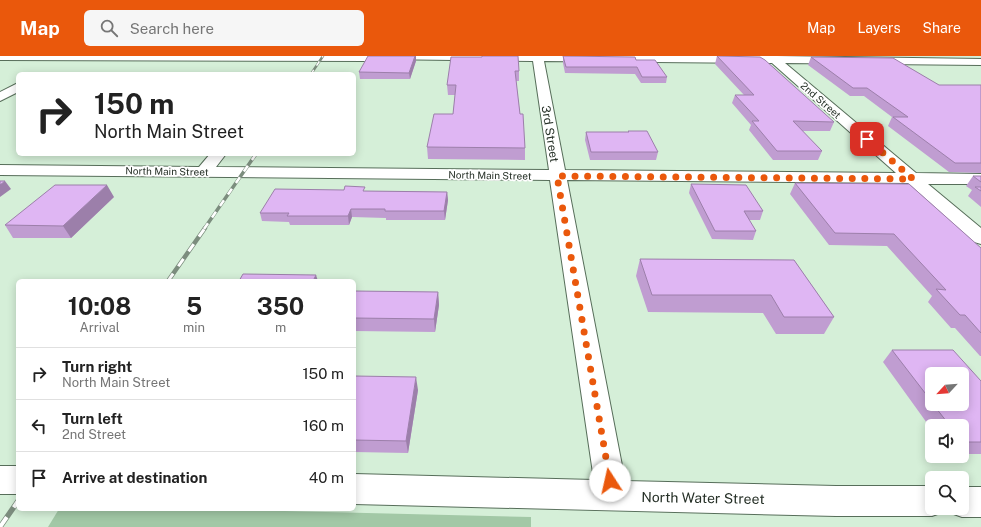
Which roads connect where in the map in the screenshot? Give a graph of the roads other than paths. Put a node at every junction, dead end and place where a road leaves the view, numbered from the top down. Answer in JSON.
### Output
{"nodes":[{"id":1,"x":358,"y":56,"type":"edge"},
{"id":2,"x":0,"y":57,"type":"edge"},
{"id":3,"x":72,"y":57,"type":"edge"},
{"id":4,"x":298,"y":57,"type":"edge"},
{"id":5,"x":538,"y":57,"type":"edge"},
{"id":6,"x":420,"y":58,"type":"junction"},
{"id":7,"x":772,"y":58,"type":"edge"},
{"id":8,"x":981,"y":62,"type":"edge"},
{"id":9,"x":53,"y":67,"type":"dead end"},
{"id":10,"x":288,"y":69,"type":"dead end"},
{"id":11,"x":16,"y":88,"type":"edge"},
{"id":12,"x":0,"y":97,"type":"edge"},
{"id":13,"x":216,"y":156,"type":"edge"},
{"id":14,"x":0,"y":170,"type":"edge"},
{"id":15,"x":204,"y":172,"type":"junction"},
{"id":16,"x":557,"y":176,"type":"junction"},
{"id":17,"x":913,"y":179,"type":"junction"},
{"id":18,"x":981,"y":179,"type":"edge"},
{"id":19,"x":981,"y":238,"type":"edge"},
{"id":20,"x":0,"y":480,"type":"edge"},
{"id":21,"x":16,"y":480,"type":"edge"},
{"id":22,"x":356,"y":489,"type":"edge"},
{"id":23,"x":612,"y":496,"type":"junction"},
{"id":24,"x":925,"y":501,"type":"edge"},
{"id":25,"x":969,"y":502,"type":"edge"},
{"id":26,"x":981,"y":502,"type":"edge"}],
"edges":[{"from":1,"to":6,"type":"street"},
{"from":2,"to":3,"type":"street"},
{"from":3,"to":4,"type":"street"},
{"from":3,"to":9,"type":"street"},
{"from":4,"to":6,"type":"street"},
{"from":4,"to":10,"type":"street"},
{"from":5,"to":6,"type":"street"},
{"from":5,"to":7,"type":"street"},
{"from":5,"to":16,"type":"street","name":"3rd Street"},
{"from":7,"to":8,"type":"street"},
{"from":7,"to":17,"type":"street","name":"2nd Street"},
{"from":11,"to":12,"type":"street"},
{"from":13,"to":15,"type":"street"},
{"from":14,"to":15,"type":"street","name":"North Main Street"},
{"from":15,"to":16,"type":"street","name":"North Main Street"},
{"from":16,"to":17,"type":"street","name":"North Main Street"},
{"from":16,"to":23,"type":"street","name":"3rd Street"},
{"from":17,"to":18,"type":"street","name":"North Main Street"},
{"from":17,"to":19,"type":"street","name":"2nd Street"},
{"from":20,"to":21,"type":"street"},
{"from":22,"to":23,"type":"street","name":"North Water Street"},
{"from":23,"to":24,"type":"street","name":"North Water Street"},
{"from":25,"to":26,"type":"street"}]}
